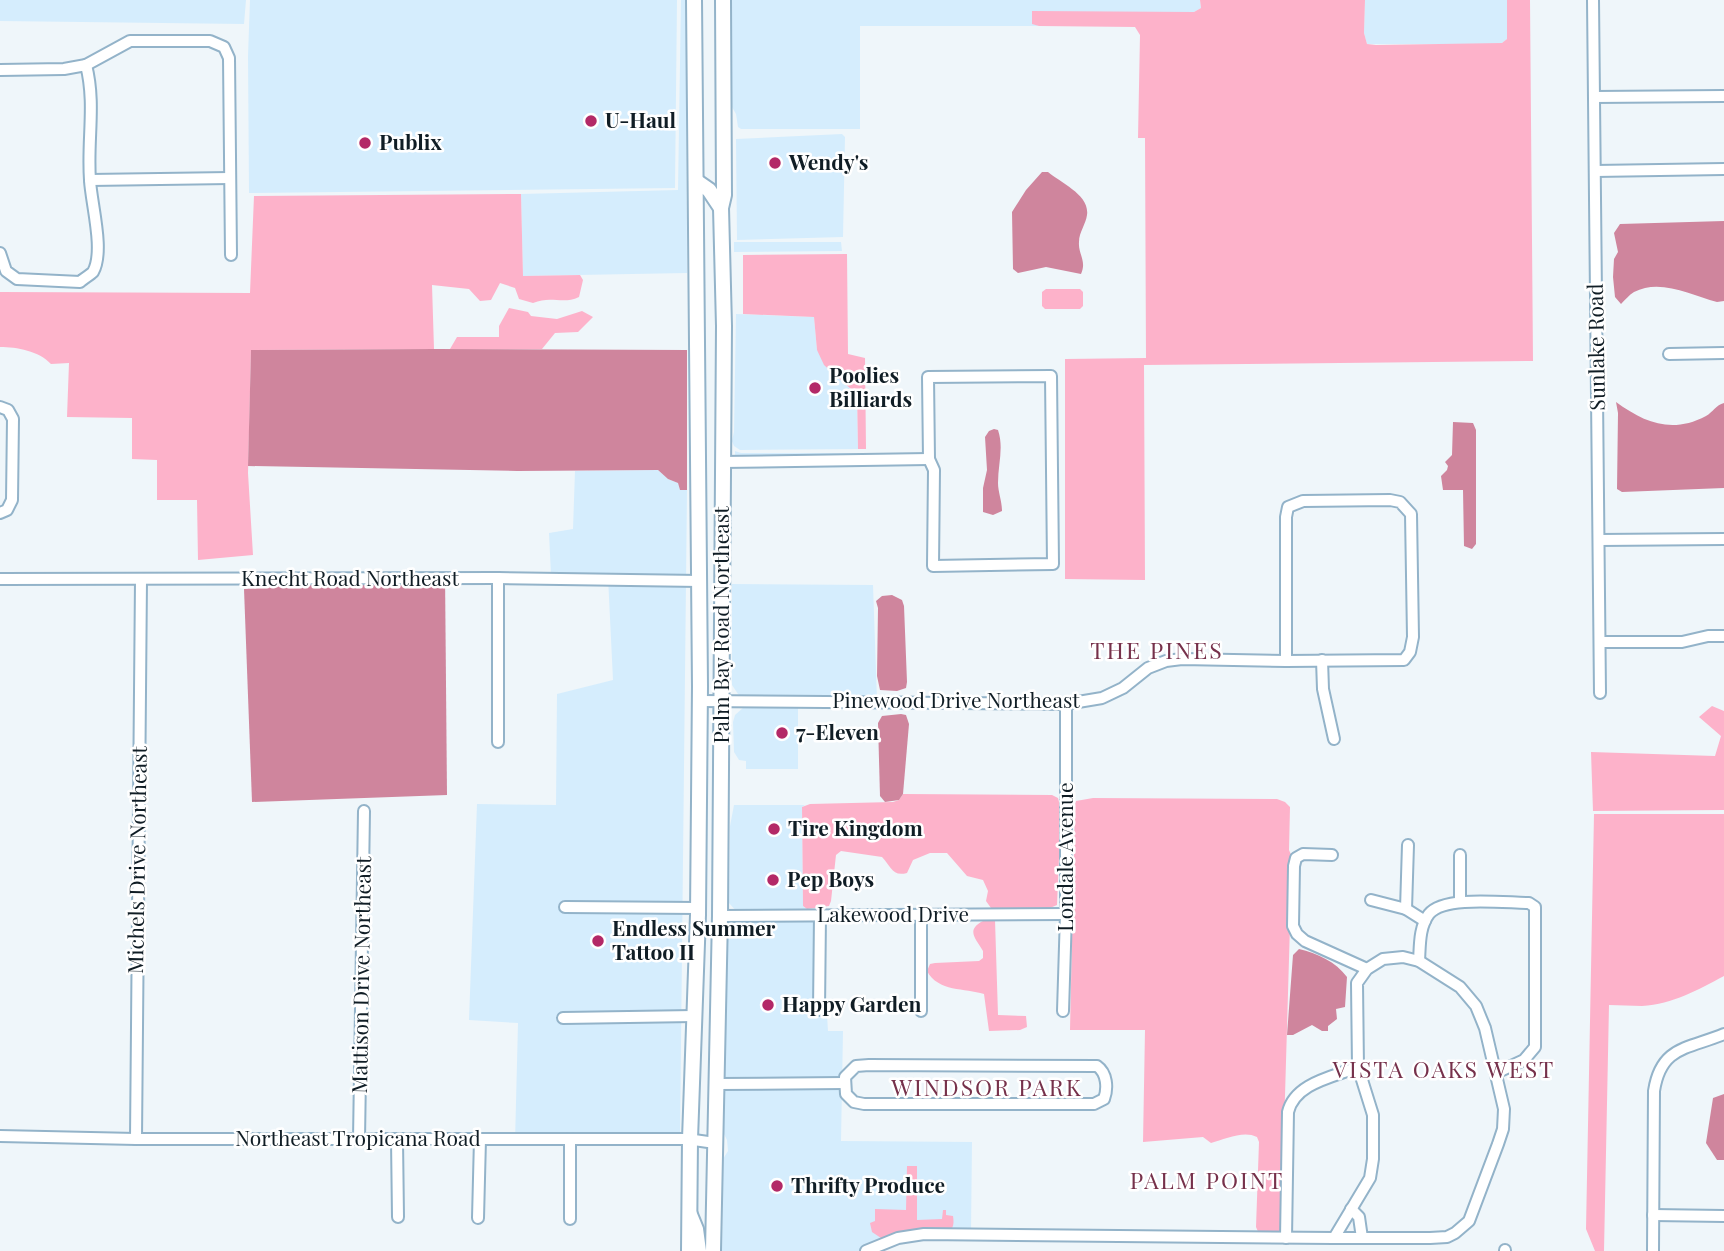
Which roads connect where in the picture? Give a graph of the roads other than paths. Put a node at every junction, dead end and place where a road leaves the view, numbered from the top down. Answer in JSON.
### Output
{"nodes":[{"id":1,"x":694,"y":0,"type":"edge"},
{"id":2,"x":723,"y":0,"type":"edge"},
{"id":3,"x":1592,"y":0,"type":"edge"},
{"id":4,"x":86,"y":65,"type":"junction"},
{"id":5,"x":0,"y":70,"type":"edge"},
{"id":6,"x":1724,"y":96,"type":"edge"},
{"id":7,"x":1594,"y":97,"type":"junction"},
{"id":8,"x":1724,"y":169,"type":"edge"},
{"id":9,"x":1595,"y":171,"type":"junction"},
{"id":10,"x":230,"y":178,"type":"junction"},
{"id":11,"x":90,"y":180,"type":"junction"},
{"id":12,"x":696,"y":181,"type":"junction"},
{"id":13,"x":721,"y":208,"type":"junction"},
{"id":14,"x":0,"y":253,"type":"edge"},
{"id":15,"x":231,"y":255,"type":"dead end"},
{"id":16,"x":1724,"y":353,"type":"edge"},
{"id":17,"x":1669,"y":354,"type":"dead end"},
{"id":18,"x":698,"y":367,"type":"junction"},
{"id":19,"x":722,"y":398,"type":"junction"},
{"id":20,"x":0,"y":407,"type":"edge"},
{"id":21,"x":929,"y":459,"type":"junction"},
{"id":22,"x":722,"y":462,"type":"junction"},
{"id":23,"x":0,"y":513,"type":"edge"},
{"id":24,"x":1724,"y":539,"type":"edge"},
{"id":25,"x":1599,"y":540,"type":"junction"},
{"id":26,"x":700,"y":541,"type":"junction"},
{"id":27,"x":722,"y":565,"type":"junction"},
{"id":28,"x":498,"y":578,"type":"junction"},
{"id":29,"x":0,"y":579,"type":"edge"},
{"id":30,"x":141,"y":580,"type":"junction"},
{"id":31,"x":700,"y":581,"type":"junction"},
{"id":32,"x":1724,"y":636,"type":"edge"},
{"id":33,"x":1600,"y":642,"type":"junction"},
{"id":34,"x":1322,"y":660,"type":"junction"},
{"id":35,"x":1286,"y":661,"type":"junction"},
{"id":36,"x":1600,"y":693,"type":"dead end"},
{"id":37,"x":699,"y":701,"type":"junction"},
{"id":38,"x":721,"y":701,"type":"junction"},
{"id":39,"x":1066,"y":704,"type":"junction"},
{"id":40,"x":1334,"y":739,"type":"dead end"},
{"id":41,"x":498,"y":741,"type":"dead end"},
{"id":42,"x":364,"y":811,"type":"dead end"},
{"id":43,"x":1408,"y":845,"type":"dead end"},
{"id":44,"x":1332,"y":855,"type":"dead end"},
{"id":45,"x":1460,"y":855,"type":"dead end"},
{"id":46,"x":698,"y":889,"type":"junction"},
{"id":47,"x":1371,"y":900,"type":"dead end"},
{"id":48,"x":1460,"y":902,"type":"junction"},
{"id":49,"x":565,"y":907,"type":"dead end"},
{"id":50,"x":698,"y":908,"type":"junction"},
{"id":51,"x":1406,"y":909,"type":"junction"},
{"id":52,"x":820,"y":915,"type":"junction"},
{"id":53,"x":921,"y":915,"type":"junction"},
{"id":54,"x":1066,"y":915,"type":"junction"},
{"id":55,"x":1425,"y":921,"type":"junction"},
{"id":56,"x":720,"y":922,"type":"junction"},
{"id":57,"x":1419,"y":961,"type":"junction"},
{"id":58,"x":1367,"y":969,"type":"junction"},
{"id":59,"x":819,"y":1010,"type":"dead end"},
{"id":60,"x":921,"y":1011,"type":"dead end"},
{"id":61,"x":1063,"y":1011,"type":"dead end"},
{"id":62,"x":694,"y":1016,"type":"junction"},
{"id":63,"x":563,"y":1018,"type":"dead end"},
{"id":64,"x":1724,"y":1034,"type":"edge"},
{"id":65,"x":1358,"y":1067,"type":"junction"},
{"id":66,"x":1496,"y":1073,"type":"junction"},
{"id":67,"x":844,"y":1083,"type":"junction"},
{"id":68,"x":716,"y":1084,"type":"junction"},
{"id":69,"x":0,"y":1136,"type":"edge"},
{"id":70,"x":136,"y":1139,"type":"junction"},
{"id":71,"x":480,"y":1139,"type":"junction"},
{"id":72,"x":570,"y":1139,"type":"junction"},
{"id":73,"x":690,"y":1139,"type":"junction"},
{"id":74,"x":359,"y":1140,"type":"junction"},
{"id":75,"x":397,"y":1140,"type":"junction"},
{"id":76,"x":715,"y":1143,"type":"junction"},
{"id":77,"x":689,"y":1207,"type":"junction"},
{"id":78,"x":1351,"y":1209,"type":"junction"},
{"id":79,"x":1653,"y":1215,"type":"junction"},
{"id":80,"x":1724,"y":1216,"type":"edge"},
{"id":81,"x":398,"y":1217,"type":"dead end"},
{"id":82,"x":478,"y":1218,"type":"dead end"},
{"id":83,"x":570,"y":1219,"type":"dead end"},
{"id":84,"x":1286,"y":1238,"type":"junction"},
{"id":85,"x":1334,"y":1238,"type":"junction"},
{"id":86,"x":1362,"y":1238,"type":"junction"},
{"id":87,"x":689,"y":1251,"type":"edge"},
{"id":88,"x":701,"y":1251,"type":"edge"},
{"id":89,"x":713,"y":1251,"type":"edge"},
{"id":90,"x":866,"y":1251,"type":"edge"},
{"id":91,"x":1653,"y":1251,"type":"edge"}],
"edges":[{"from":1,"to":12,"type":"main road","name":"Palm Bay Road Northeast"},
{"from":2,"to":13,"type":"main road","name":"Palm Bay Road Northeast"},
{"from":3,"to":7,"type":"street","name":"Sunlake Road"},
{"from":4,"to":5,"type":"street"},
{"from":4,"to":10,"type":"street"},
{"from":4,"to":11,"type":"street"},
{"from":6,"to":7,"type":"street"},
{"from":7,"to":9,"type":"street","name":"Sunlake Road"},
{"from":8,"to":9,"type":"street"},
{"from":9,"to":25,"type":"street","name":"Sunlake Road"},
{"from":10,"to":11,"type":"street"},
{"from":10,"to":15,"type":"street"},
{"from":11,"to":14,"type":"street"},
{"from":12,"to":13,"type":"main road"},
{"from":12,"to":18,"type":"main road","name":"Palm Bay Road Northeast"},
{"from":13,"to":19,"type":"main road","name":"Palm Bay Road Northeast"},
{"from":16,"to":17,"type":"street"},
{"from":18,"to":19,"type":"main road"},
{"from":18,"to":26,"type":"main road","name":"Palm Bay Road Northeast"},
{"from":19,"to":22,"type":"main road","name":"Palm Bay Road Northeast"},
{"from":20,"to":23,"type":"street"},
{"from":21,"to":21,"type":"street"},
{"from":21,"to":22,"type":"street"},
{"from":22,"to":27,"type":"main road","name":"Palm Bay Road Northeast"},
{"from":24,"to":25,"type":"street"},
{"from":25,"to":33,"type":"street","name":"Sunlake Road"},
{"from":26,"to":27,"type":"main road"},
{"from":26,"to":31,"type":"main road","name":"Palm Bay Road Northeast"},
{"from":27,"to":38,"type":"main road","name":"Palm Bay Road Northeast"},
{"from":28,"to":30,"type":"street","name":"Knecht Road Northeast"},
{"from":28,"to":31,"type":"street","name":"Knecht Road Northeast"},
{"from":28,"to":41,"type":"street"},
{"from":29,"to":30,"type":"street","name":"Knecht Road Northeast"},
{"from":30,"to":70,"type":"street","name":"Michels Drive Northeast"},
{"from":31,"to":37,"type":"main road","name":"Palm Bay Road Northeast"},
{"from":32,"to":33,"type":"street"},
{"from":33,"to":36,"type":"street","name":"Sunlake Road"},
{"from":34,"to":35,"type":"street","name":"Pinewood Drive Northeast"},
{"from":34,"to":35,"type":"street","name":"Pinewood Drive Northeast"},
{"from":34,"to":40,"type":"street"},
{"from":35,"to":39,"type":"street","name":"Pinewood Drive Northeast"},
{"from":37,"to":38,"type":"street","name":"Pinewood Drive Northeast"},
{"from":37,"to":46,"type":"main road","name":"Palm Bay Road Northeast"},
{"from":38,"to":39,"type":"street","name":"Pinewood Drive Northeast"},
{"from":38,"to":56,"type":"main road","name":"Palm Bay Road Northeast"},
{"from":39,"to":54,"type":"street","name":"Londale Avenue"},
{"from":42,"to":74,"type":"street","name":"Mattison Drive Northeast"},
{"from":43,"to":51,"type":"street"},
{"from":44,"to":58,"type":"street"},
{"from":45,"to":48,"type":"street"},
{"from":46,"to":50,"type":"main road","name":"Palm Bay Road Northeast"},
{"from":46,"to":56,"type":"main road"},
{"from":47,"to":51,"type":"street"},
{"from":48,"to":55,"type":"street"},
{"from":48,"to":66,"type":"street"},
{"from":49,"to":50,"type":"street"},
{"from":50,"to":56,"type":"main road"},
{"from":50,"to":62,"type":"main road","name":"Palm Bay Road Northeast"},
{"from":51,"to":55,"type":"street"},
{"from":52,"to":53,"type":"street","name":"Lakewood Drive"},
{"from":52,"to":56,"type":"street","name":"Lakewood Drive"},
{"from":52,"to":59,"type":"street"},
{"from":53,"to":54,"type":"street","name":"Lakewood Drive"},
{"from":53,"to":60,"type":"street"},
{"from":54,"to":61,"type":"street","name":"Londale Avenue"},
{"from":55,"to":57,"type":"street"},
{"from":56,"to":68,"type":"main road","name":"Palm Bay Road Northeast"},
{"from":57,"to":58,"type":"street"},
{"from":57,"to":66,"type":"street"},
{"from":58,"to":65,"type":"street"},
{"from":62,"to":63,"type":"street"},
{"from":62,"to":73,"type":"main road","name":"Palm Bay Road Northeast"},
{"from":64,"to":79,"type":"street"},
{"from":65,"to":78,"type":"street"},
{"from":65,"to":84,"type":"street"},
{"from":66,"to":86,"type":"street"},
{"from":67,"to":67,"type":"street"},
{"from":67,"to":68,"type":"street"},
{"from":68,"to":76,"type":"main road","name":"Palm Bay Road Northeast"},
{"from":69,"to":70,"type":"street","name":"Northeast Tropicana Road"},
{"from":70,"to":74,"type":"street","name":"Northeast Tropicana Road"},
{"from":71,"to":72,"type":"street","name":"Northeast Tropicana Road"},
{"from":71,"to":75,"type":"street","name":"Northeast Tropicana Road"},
{"from":71,"to":82,"type":"street"},
{"from":72,"to":73,"type":"street","name":"Northeast Tropicana Road"},
{"from":72,"to":83,"type":"street"},
{"from":73,"to":76,"type":"street","name":"Northeast Tropicana Road"},
{"from":73,"to":77,"type":"main road","name":"Palm Bay Road Northeast"},
{"from":74,"to":75,"type":"street","name":"Northeast Tropicana Road"},
{"from":75,"to":81,"type":"street"},
{"from":76,"to":89,"type":"main road","name":"Palm Bay Road Northeast"},
{"from":77,"to":87,"type":"main road","name":"Palm Bay Road Northeast"},
{"from":77,"to":88,"type":"street"},
{"from":78,"to":85,"type":"street"},
{"from":78,"to":86,"type":"street"},
{"from":79,"to":80,"type":"street"},
{"from":79,"to":91,"type":"street"},
{"from":84,"to":85,"type":"street"},
{"from":84,"to":90,"type":"street"},
{"from":85,"to":86,"type":"street"}]}
